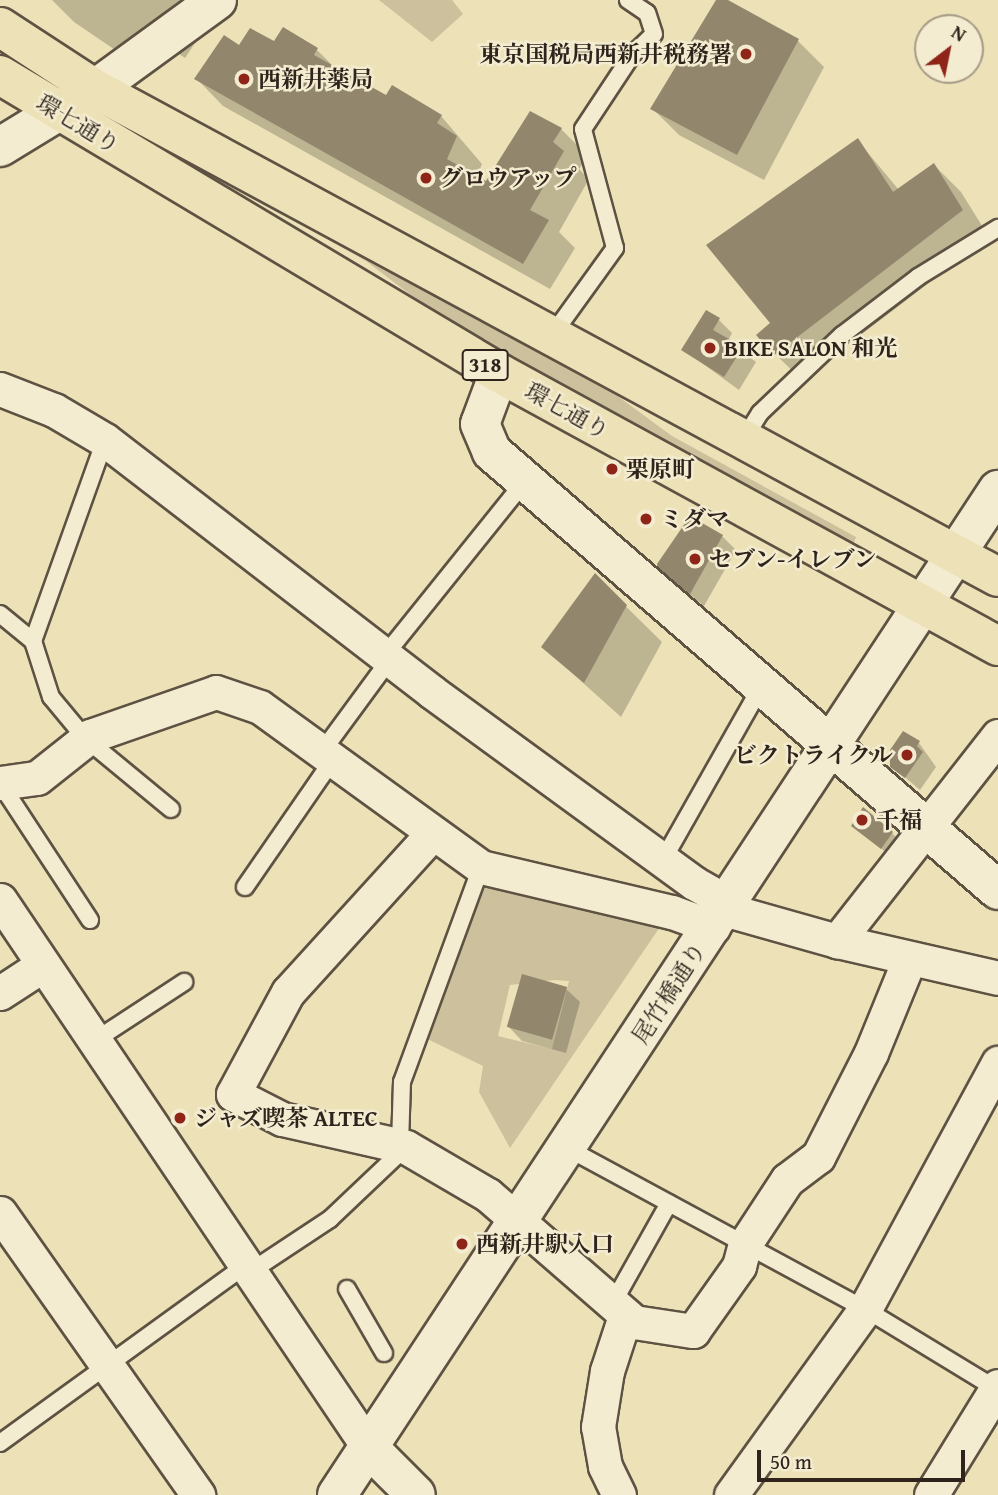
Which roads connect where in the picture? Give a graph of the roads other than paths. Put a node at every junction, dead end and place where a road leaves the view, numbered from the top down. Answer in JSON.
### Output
{"nodes":[{"id":1,"x":217,"y":0,"type":"edge"},
{"id":2,"x":628,"y":0,"type":"edge"},
{"id":3,"x":0,"y":27,"type":"edge"},
{"id":4,"x":0,"y":75,"type":"edge"},
{"id":5,"x":95,"y":89,"type":"junction"},
{"id":6,"x":53,"y":111,"type":"junction"},
{"id":7,"x":0,"y":146,"type":"edge"},
{"id":8,"x":998,"y":229,"type":"edge"},
{"id":9,"x":553,"y":334,"type":"junction"},
{"id":10,"x":499,"y":373,"type":"junction"},
{"id":11,"x":1,"y":390,"type":"edge"},
{"id":12,"x":746,"y":437,"type":"junction"},
{"id":13,"x":105,"y":440,"type":"junction"},
{"id":14,"x":525,"y":481,"type":"junction"},
{"id":15,"x":998,"y":490,"type":"edge"},
{"id":16,"x":957,"y":553,"type":"junction"},
{"id":17,"x":998,"y":577,"type":"edge"},
{"id":18,"x":923,"y":608,"type":"junction"},
{"id":19,"x":0,"y":614,"type":"edge"},
{"id":20,"x":33,"y":641,"type":"junction"},
{"id":21,"x":998,"y":646,"type":"edge"},
{"id":22,"x":387,"y":657,"type":"junction"},
{"id":23,"x":761,"y":687,"type":"junction"},
{"id":24,"x":998,"y":736,"type":"edge"},
{"id":25,"x":86,"y":739,"type":"junction"},
{"id":26,"x":831,"y":748,"type":"junction"},
{"id":27,"x":326,"y":757,"type":"junction"},
{"id":28,"x":0,"y":783,"type":"edge"},
{"id":29,"x":171,"y":809,"type":"dead end"},
{"id":30,"x":924,"y":827,"type":"junction"},
{"id":31,"x":431,"y":835,"type":"junction"},
{"id":32,"x":663,"y":860,"type":"junction"},
{"id":33,"x":481,"y":867,"type":"junction"},
{"id":34,"x":245,"y":887,"type":"dead end"},
{"id":35,"x":998,"y":890,"type":"edge"},
{"id":36,"x":0,"y":900,"type":"edge"},
{"id":37,"x":722,"y":913,"type":"junction"},
{"id":38,"x":90,"y":920,"type":"dead end"},
{"id":39,"x":837,"y":941,"type":"junction"},
{"id":40,"x":909,"y":960,"type":"junction"},
{"id":41,"x":43,"y":965,"type":"junction"},
{"id":42,"x":998,"y":978,"type":"edge"},
{"id":43,"x":184,"y":982,"type":"dead end"},
{"id":44,"x":0,"y":993,"type":"edge"},
{"id":45,"x":94,"y":1041,"type":"junction"},
{"id":46,"x":998,"y":1063,"type":"edge"},
{"id":47,"x":403,"y":1146,"type":"junction"},
{"id":48,"x":567,"y":1148,"type":"junction"},
{"id":49,"x":669,"y":1203,"type":"junction"},
{"id":50,"x":0,"y":1213,"type":"edge"},
{"id":51,"x":517,"y":1221,"type":"junction"},
{"id":52,"x":745,"y":1244,"type":"junction"},
{"id":53,"x":246,"y":1265,"type":"junction"},
{"id":54,"x":347,"y":1289,"type":"dead end"},
{"id":55,"x":619,"y":1308,"type":"junction"},
{"id":56,"x":865,"y":1309,"type":"junction"},
{"id":57,"x":384,"y":1353,"type":"dead end"},
{"id":58,"x":103,"y":1365,"type":"junction"},
{"id":59,"x":997,"y":1388,"type":"edge"},
{"id":60,"x":0,"y":1443,"type":"edge"},
{"id":61,"x":369,"y":1448,"type":"junction"},
{"id":62,"x":198,"y":1495,"type":"edge"},
{"id":63,"x":337,"y":1495,"type":"edge"},
{"id":64,"x":416,"y":1495,"type":"edge"},
{"id":65,"x":619,"y":1495,"type":"edge"},
{"id":66,"x":731,"y":1495,"type":"edge"},
{"id":67,"x":931,"y":1495,"type":"edge"}],
"edges":[{"from":1,"to":5,"type":"main road"},
{"from":2,"to":9,"type":"lane"},
{"from":3,"to":5,"type":"main road","name":"環七通り","number":"318"},
{"from":4,"to":6,"type":"main road","name":"環七通り","number":"318"},
{"from":5,"to":6,"type":"main road"},
{"from":5,"to":9,"type":"main road","name":"環七通り","number":"318"},
{"from":6,"to":7,"type":"main road"},
{"from":6,"to":10,"type":"main road","name":"環七通り","number":"318"},
{"from":8,"to":12,"type":"lane"},
{"from":9,"to":12,"type":"main road","name":"環七通り","number":"318"},
{"from":10,"to":14,"type":"main road"},
{"from":10,"to":18,"type":"main road","name":"環七通り","number":"318"},
{"from":11,"to":13,"type":"street"},
{"from":12,"to":16,"type":"main road","name":"環七通り","number":"318"},
{"from":13,"to":20,"type":"lane"},
{"from":13,"to":22,"type":"street"},
{"from":14,"to":22,"type":"lane"},
{"from":14,"to":23,"type":"main road"},
{"from":15,"to":16,"type":"main road","name":"尾竹橋通り"},
{"from":16,"to":17,"type":"main road","name":"環七通り","number":"318"},
{"from":16,"to":18,"type":"main road","name":"尾竹橋通り"},
{"from":18,"to":21,"type":"main road","name":"環七通り","number":"318"},
{"from":18,"to":26,"type":"main road","name":"尾竹橋通り"},
{"from":19,"to":20,"type":"lane"},
{"from":20,"to":25,"type":"lane"},
{"from":22,"to":27,"type":"lane"},
{"from":22,"to":32,"type":"street"},
{"from":23,"to":26,"type":"main road"},
{"from":23,"to":32,"type":"lane"},
{"from":24,"to":30,"type":"street"},
{"from":25,"to":27,"type":"street"},
{"from":25,"to":28,"type":"street"},
{"from":25,"to":29,"type":"lane"},
{"from":26,"to":30,"type":"main road"},
{"from":26,"to":37,"type":"main road","name":"尾竹橋通り"},
{"from":27,"to":31,"type":"street"},
{"from":27,"to":34,"type":"lane"},
{"from":28,"to":38,"type":"lane"},
{"from":30,"to":35,"type":"main road"},
{"from":30,"to":39,"type":"street"},
{"from":31,"to":33,"type":"street"},
{"from":31,"to":47,"type":"street"},
{"from":32,"to":37,"type":"street"},
{"from":33,"to":37,"type":"street"},
{"from":33,"to":47,"type":"lane"},
{"from":36,"to":41,"type":"street"},
{"from":37,"to":39,"type":"street"},
{"from":37,"to":48,"type":"main road","name":"尾竹橋通り"},
{"from":39,"to":40,"type":"street"},
{"from":40,"to":42,"type":"street"},
{"from":40,"to":52,"type":"street"},
{"from":41,"to":44,"type":"street"},
{"from":41,"to":45,"type":"street"},
{"from":43,"to":45,"type":"lane"},
{"from":45,"to":53,"type":"street"},
{"from":46,"to":56,"type":"street"},
{"from":47,"to":51,"type":"street"},
{"from":47,"to":53,"type":"lane"},
{"from":48,"to":49,"type":"lane"},
{"from":48,"to":51,"type":"main road","name":"尾竹橋通り"},
{"from":49,"to":52,"type":"lane"},
{"from":49,"to":55,"type":"lane"},
{"from":50,"to":58,"type":"street"},
{"from":51,"to":55,"type":"street"},
{"from":51,"to":61,"type":"main road","name":"尾竹橋通り"},
{"from":52,"to":55,"type":"street"},
{"from":52,"to":56,"type":"lane"},
{"from":53,"to":58,"type":"lane"},
{"from":53,"to":61,"type":"street"},
{"from":54,"to":57,"type":"lane"},
{"from":55,"to":65,"type":"street"},
{"from":56,"to":59,"type":"lane"},
{"from":56,"to":66,"type":"street"},
{"from":58,"to":60,"type":"lane"},
{"from":58,"to":62,"type":"street"},
{"from":59,"to":67,"type":"street"},
{"from":61,"to":63,"type":"main road","name":"尾竹橋通り"},
{"from":61,"to":64,"type":"main road"}]}
